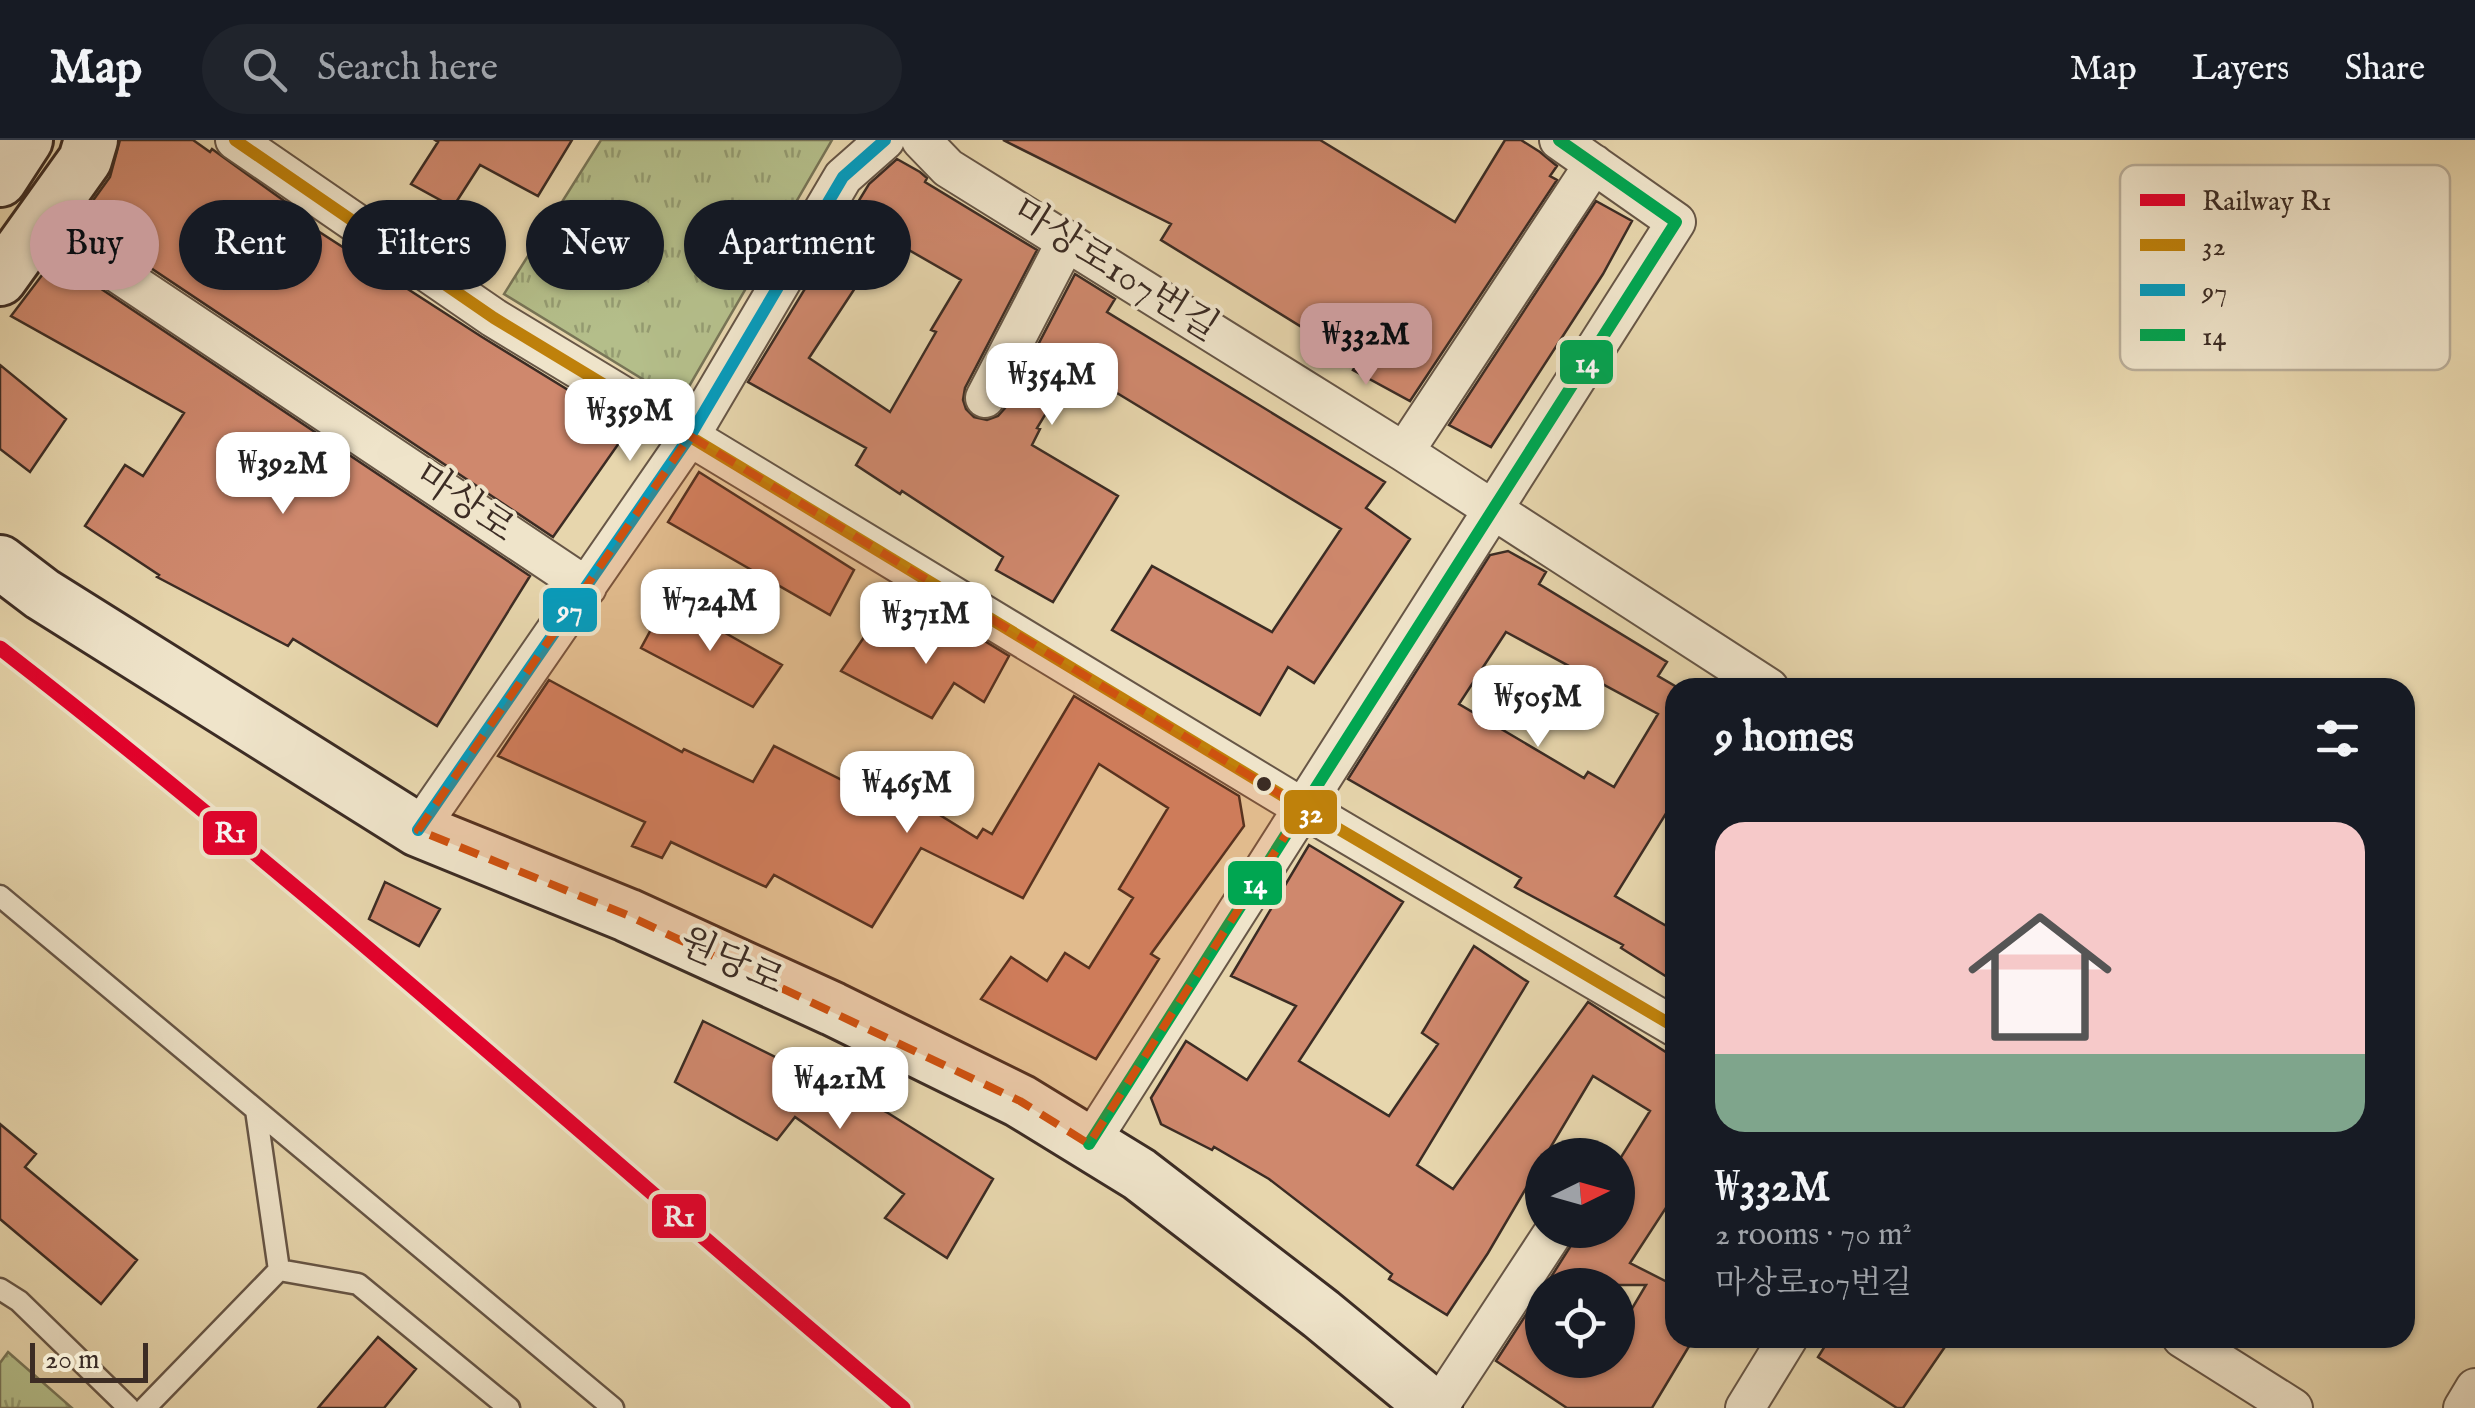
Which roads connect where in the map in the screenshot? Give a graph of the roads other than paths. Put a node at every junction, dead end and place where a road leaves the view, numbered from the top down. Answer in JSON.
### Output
{"nodes":[{"id":1,"x":26,"y":140,"type":"edge"},
{"id":2,"x":57,"y":140,"type":"edge"},
{"id":3,"x":90,"y":140,"type":"edge"},
{"id":4,"x":234,"y":140,"type":"edge"},
{"id":5,"x":884,"y":140,"type":"edge"},
{"id":6,"x":922,"y":140,"type":"edge"},
{"id":7,"x":1559,"y":140,"type":"edge"},
{"id":8,"x":1594,"y":164,"type":"junction"},
{"id":9,"x":0,"y":180,"type":"edge"},
{"id":10,"x":20,"y":224,"type":"edge"},
{"id":11,"x":1068,"y":240,"type":"junction"},
{"id":12,"x":0,"y":280,"type":"edge"},
{"id":13,"x":985,"y":398,"type":"dead end"},
{"id":14,"x":690,"y":436,"type":"junction"},
{"id":15,"x":1404,"y":452,"type":"junction"},
{"id":16,"x":1494,"y":509,"type":"junction"},
{"id":17,"x":0,"y":562,"type":"edge"},
{"id":18,"x":587,"y":587,"type":"junction"},
{"id":19,"x":1754,"y":678,"type":"edge"},
{"id":20,"x":1303,"y":808,"type":"junction"},
{"id":21,"x":418,"y":830,"type":"junction"},
{"id":22,"x":0,"y":896,"type":"edge"},
{"id":23,"x":1665,"y":1021,"type":"edge"},
{"id":24,"x":256,"y":1110,"type":"junction"},
{"id":25,"x":1089,"y":1144,"type":"junction"},
{"id":26,"x":1542,"y":1248,"type":"edge"},
{"id":27,"x":278,"y":1270,"type":"junction"},
{"id":28,"x":0,"y":1289,"type":"edge"},
{"id":29,"x":1782,"y":1348,"type":"edge"},
{"id":30,"x":2198,"y":1348,"type":"edge"},
{"id":31,"x":2475,"y":1388,"type":"edge"},
{"id":32,"x":129,"y":1408,"type":"edge"},
{"id":33,"x":146,"y":1408,"type":"edge"},
{"id":34,"x":508,"y":1408,"type":"edge"},
{"id":35,"x":613,"y":1408,"type":"edge"},
{"id":36,"x":1436,"y":1408,"type":"edge"},
{"id":37,"x":1746,"y":1408,"type":"edge"},
{"id":38,"x":2294,"y":1408,"type":"edge"},
{"id":39,"x":2463,"y":1408,"type":"edge"}],
"edges":[{"from":1,"to":9,"type":"main road"},
{"from":2,"to":10,"type":"main road"},
{"from":3,"to":10,"type":"main road"},
{"from":4,"to":14,"type":"street"},
{"from":5,"to":14,"type":"street"},
{"from":6,"to":11,"type":"street","name":"마상로107번길"},
{"from":7,"to":8,"type":"street"},
{"from":8,"to":15,"type":"street"},
{"from":8,"to":16,"type":"street"},
{"from":10,"to":12,"type":"main road"},
{"from":10,"to":18,"type":"street","name":"마상로"},
{"from":11,"to":13,"type":"street"},
{"from":11,"to":15,"type":"street","name":"마상로107번길"},
{"from":14,"to":18,"type":"street"},
{"from":14,"to":20,"type":"street"},
{"from":15,"to":16,"type":"street","name":"마상로107번길"},
{"from":16,"to":19,"type":"street","name":"마상로107번길"},
{"from":16,"to":20,"type":"street"},
{"from":17,"to":21,"type":"main road","name":"원당로"},
{"from":18,"to":21,"type":"street"},
{"from":20,"to":23,"type":"street"},
{"from":20,"to":25,"type":"street"},
{"from":21,"to":25,"type":"main road","name":"원당로"},
{"from":22,"to":24,"type":"lane"},
{"from":24,"to":27,"type":"lane"},
{"from":24,"to":35,"type":"lane"},
{"from":25,"to":36,"type":"main road","name":"원당로"},
{"from":26,"to":36,"type":"street"},
{"from":27,"to":33,"type":"lane"},
{"from":27,"to":34,"type":"lane"},
{"from":28,"to":32,"type":"lane"},
{"from":29,"to":37,"type":"street"},
{"from":30,"to":38,"type":"street"},
{"from":31,"to":39,"type":"street"}]}
